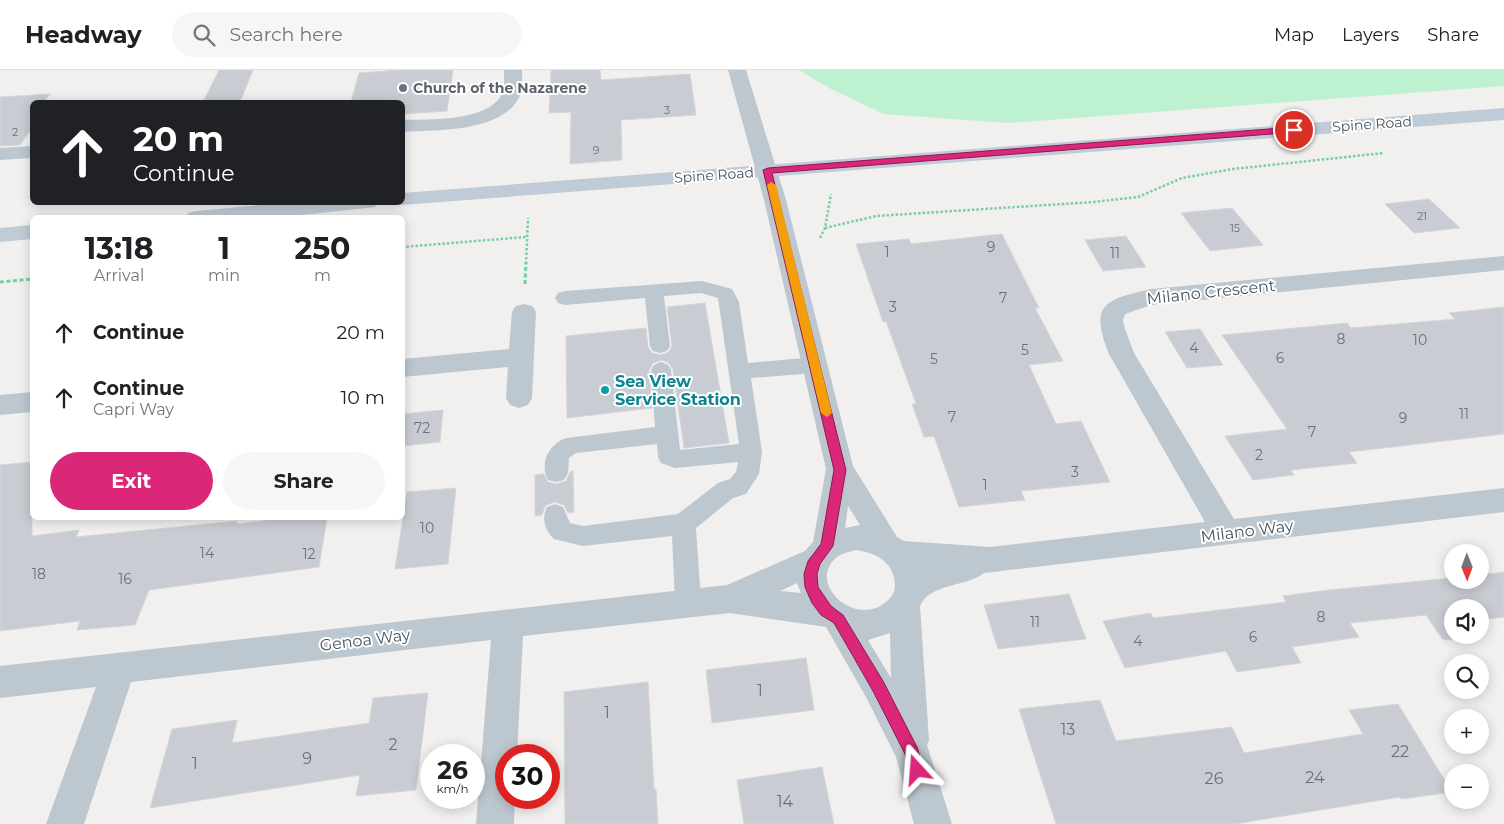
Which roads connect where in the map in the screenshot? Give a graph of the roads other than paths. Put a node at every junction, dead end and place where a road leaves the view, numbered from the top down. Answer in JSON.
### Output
{"nodes":[{"id":1,"x":513,"y":70,"type":"edge"},
{"id":2,"x":737,"y":70,"type":"edge"},
{"id":3,"x":1504,"y":114,"type":"edge"},
{"id":4,"x":405,"y":126,"type":"edge"},
{"id":5,"x":30,"y":152,"type":"edge"},
{"id":6,"x":0,"y":154,"type":"edge"},
{"id":7,"x":768,"y":170,"type":"junction"},
{"id":8,"x":405,"y":199,"type":"edge"},
{"id":9,"x":335,"y":205,"type":"edge"},
{"id":10,"x":228,"y":215,"type":"edge"},
{"id":11,"x":30,"y":232,"type":"edge"},
{"id":12,"x":0,"y":235,"type":"edge"},
{"id":13,"x":1504,"y":264,"type":"edge"},
{"id":14,"x":654,"y":290,"type":"junction"},
{"id":15,"x":565,"y":298,"type":"dead end"},
{"id":16,"x":524,"y":312,"type":"road end"},
{"id":17,"x":660,"y":346,"type":"dead end"},
{"id":18,"x":521,"y":357,"type":"junction"},
{"id":19,"x":815,"y":365,"type":"junction"},
{"id":20,"x":405,"y":368,"type":"edge"},
{"id":21,"x":661,"y":370,"type":"dead end"},
{"id":22,"x":738,"y":371,"type":"junction"},
{"id":23,"x":519,"y":398,"type":"dead end"},
{"id":24,"x":30,"y":402,"type":"edge"},
{"id":25,"x":0,"y":405,"type":"edge"},
{"id":26,"x":666,"y":434,"type":"junction"},
{"id":27,"x":751,"y":452,"type":"junction"},
{"id":28,"x":840,"y":470,"type":"junction"},
{"id":29,"x":556,"y":473,"type":"dead end"},
{"id":30,"x":1504,"y":500,"type":"edge"},
{"id":31,"x":555,"y":514,"type":"dead end"},
{"id":32,"x":684,"y":524,"type":"junction"},
{"id":33,"x":1227,"y":533,"type":"junction"},
{"id":34,"x":892,"y":549,"type":"junction"},
{"id":35,"x":820,"y":554,"type":"junction"},
{"id":36,"x":990,"y":560,"type":"junction"},
{"id":37,"x":908,"y":598,"type":"junction"},
{"id":38,"x":730,"y":599,"type":"junction"},
{"id":39,"x":688,"y":602,"type":"junction"},
{"id":40,"x":832,"y":615,"type":"junction"},
{"id":41,"x":508,"y":623,"type":"junction"},
{"id":42,"x":119,"y":669,"type":"junction"},
{"id":43,"x":0,"y":682,"type":"edge"},
{"id":44,"x":912,"y":752,"type":"junction"},
{"id":45,"x":65,"y":824,"type":"edge"},
{"id":46,"x":495,"y":824,"type":"edge"},
{"id":47,"x":933,"y":824,"type":"edge"}],
"edges":[{"from":1,"to":4,"type":"street"},
{"from":2,"to":7,"type":"street"},
{"from":3,"to":7,"type":"main road","name":"Spine Road"},
{"from":5,"to":6,"type":"street"},
{"from":7,"to":8,"type":"main road","name":"Spine Road"},
{"from":7,"to":19,"type":"street"},
{"from":9,"to":10,"type":"main road"},
{"from":11,"to":12,"type":"main road"},
{"from":13,"to":33,"type":"street","name":"Milano Crescent"},
{"from":14,"to":15,"type":"lane"},
{"from":14,"to":17,"type":"lane"},
{"from":14,"to":22,"type":"lane"},
{"from":16,"to":18,"type":"street"},
{"from":18,"to":20,"type":"street"},
{"from":18,"to":23,"type":"street"},
{"from":19,"to":22,"type":"lane"},
{"from":19,"to":28,"type":"street"},
{"from":21,"to":26,"type":"lane"},
{"from":22,"to":27,"type":"lane"},
{"from":24,"to":25,"type":"street"},
{"from":26,"to":27,"type":"lane"},
{"from":26,"to":29,"type":"lane"},
{"from":27,"to":32,"type":"lane"},
{"from":28,"to":34,"type":"street"},
{"from":28,"to":35,"type":"street"},
{"from":30,"to":33,"type":"street","name":"Milano Way"},
{"from":31,"to":32,"type":"lane"},
{"from":32,"to":39,"type":"lane"},
{"from":33,"to":36,"type":"street","name":"Milano Way"},
{"from":34,"to":35,"type":"street"},
{"from":34,"to":36,"type":"street","name":"Milano Way"},
{"from":34,"to":37,"type":"street"},
{"from":35,"to":38,"type":"street","name":"Genoa Way"},
{"from":35,"to":40,"type":"street"},
{"from":36,"to":37,"type":"street","name":"Milano Way"},
{"from":37,"to":40,"type":"street"},
{"from":37,"to":44,"type":"street"},
{"from":38,"to":39,"type":"street","name":"Genoa Way"},
{"from":38,"to":40,"type":"street","name":"Genoa Way"},
{"from":39,"to":41,"type":"street","name":"Genoa Way"},
{"from":40,"to":44,"type":"street"},
{"from":41,"to":42,"type":"street","name":"Genoa Way"},
{"from":41,"to":46,"type":"street"},
{"from":42,"to":43,"type":"street","name":"Genoa Way"},
{"from":42,"to":45,"type":"street"},
{"from":44,"to":47,"type":"street"}]}
